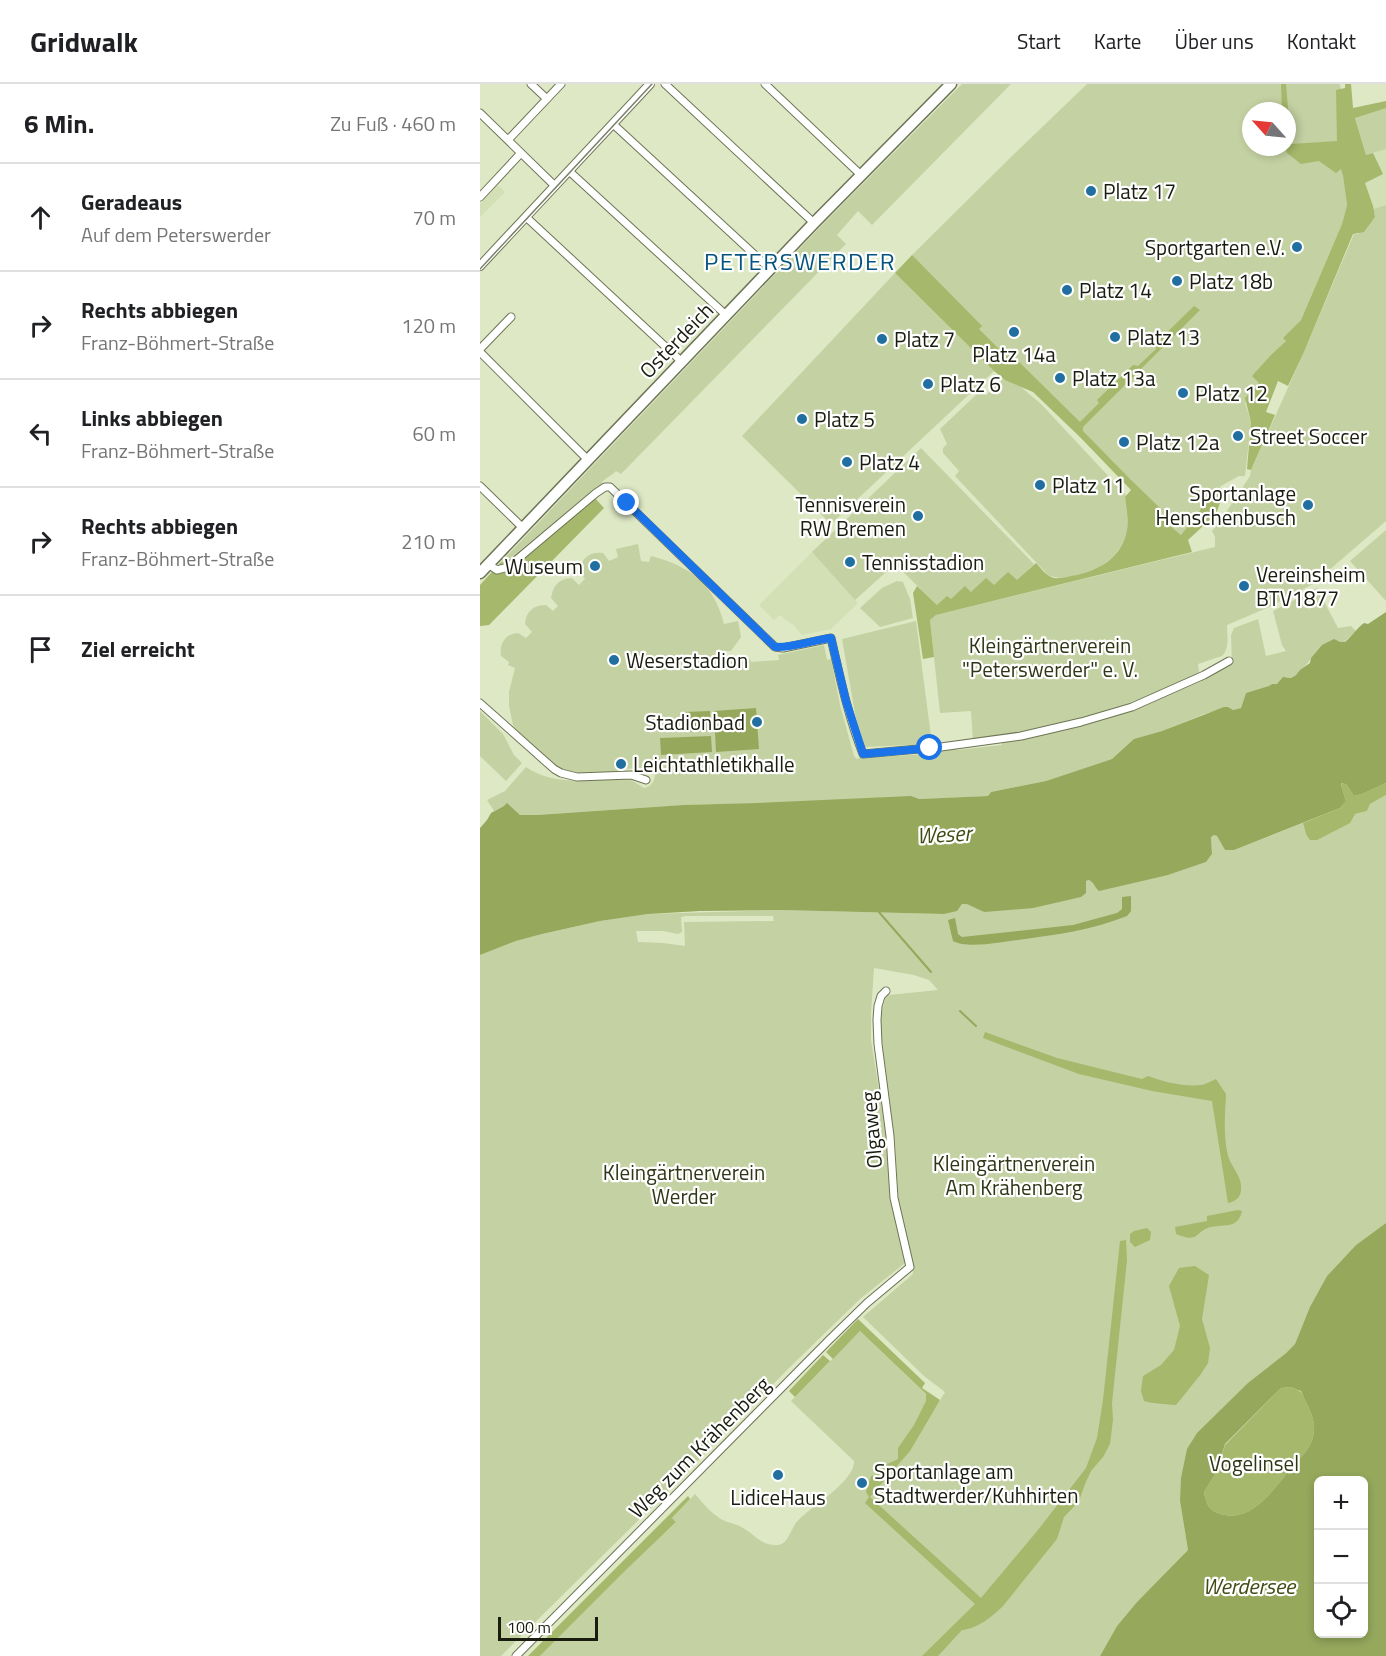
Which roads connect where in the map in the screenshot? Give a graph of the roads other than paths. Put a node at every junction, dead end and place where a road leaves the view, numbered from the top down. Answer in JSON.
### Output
{"nodes":[{"id":1,"x":531,"y":84,"type":"edge"},
{"id":2,"x":561,"y":84,"type":"edge"},
{"id":3,"x":650,"y":84,"type":"edge"},
{"id":4,"x":665,"y":84,"type":"edge"},
{"id":5,"x":765,"y":84,"type":"edge"},
{"id":6,"x":951,"y":84,"type":"edge"},
{"id":7,"x":547,"y":99,"type":"junction"},
{"id":8,"x":480,"y":113,"type":"edge"},
{"id":9,"x":613,"y":124,"type":"junction"},
{"id":10,"x":508,"y":140,"type":"junction"},
{"id":11,"x":521,"y":153,"type":"junction"},
{"id":12,"x":569,"y":171,"type":"junction"},
{"id":13,"x":861,"y":175,"type":"junction"},
{"id":14,"x":555,"y":186,"type":"junction"},
{"id":15,"x":480,"y":197,"type":"edge"},
{"id":16,"x":526,"y":217,"type":"junction"},
{"id":17,"x":814,"y":223,"type":"junction"},
{"id":18,"x":480,"y":266,"type":"edge"},
{"id":19,"x":770,"y":269,"type":"junction"},
{"id":20,"x":726,"y":315,"type":"junction"},
{"id":21,"x":511,"y":317,"type":"dead end"},
{"id":22,"x":480,"y":351,"type":"edge"},
{"id":23,"x":682,"y":362,"type":"junction"},
{"id":24,"x":588,"y":460,"type":"junction"},
{"id":25,"x":480,"y":486,"type":"edge"},
{"id":26,"x":524,"y":528,"type":"junction"},
{"id":27,"x":488,"y":564,"type":"junction"},
{"id":28,"x":480,"y":573,"type":"edge"},
{"id":29,"x":1229,"y":661,"type":"dead end"},
{"id":30,"x":480,"y":703,"type":"edge"},
{"id":31,"x":646,"y":780,"type":"dead end"},
{"id":32,"x":886,"y":991,"type":"dead end"},
{"id":33,"x":910,"y":1267,"type":"joint"},
{"id":34,"x":516,"y":1656,"type":"edge"}],
"edges":[{"from":1,"to":7,"type":"street"},
{"from":2,"to":7,"type":"street"},
{"from":3,"to":9,"type":"street"},
{"from":4,"to":17,"type":"street"},
{"from":5,"to":13,"type":"street"},
{"from":6,"to":13,"type":"main road","name":"Osterdeich"},
{"from":7,"to":10,"type":"street"},
{"from":8,"to":10,"type":"street"},
{"from":9,"to":12,"type":"street"},
{"from":9,"to":19,"type":"street"},
{"from":10,"to":11,"type":"street"},
{"from":11,"to":14,"type":"street"},
{"from":11,"to":15,"type":"street"},
{"from":12,"to":14,"type":"street"},
{"from":12,"to":20,"type":"street"},
{"from":13,"to":17,"type":"main road","name":"Osterdeich"},
{"from":14,"to":16,"type":"street"},
{"from":16,"to":18,"type":"street"},
{"from":16,"to":23,"type":"street"},
{"from":17,"to":19,"type":"main road","name":"Osterdeich"},
{"from":19,"to":20,"type":"main road","name":"Osterdeich"},
{"from":20,"to":23,"type":"main road","name":"Osterdeich"},
{"from":21,"to":22,"type":"street"},
{"from":22,"to":24,"type":"street"},
{"from":23,"to":24,"type":"main road","name":"Osterdeich"},
{"from":24,"to":26,"type":"main road","name":"Osterdeich"},
{"from":25,"to":26,"type":"street"},
{"from":26,"to":27,"type":"main road","name":"Osterdeich"},
{"from":27,"to":28,"type":"main road","name":"Osterdeich"},
{"from":27,"to":29,"type":"street"},
{"from":30,"to":31,"type":"street"},
{"from":32,"to":33,"type":"street","name":"Olgaweg"},
{"from":33,"to":34,"type":"street","name":"Weg zum Krähenberg"}]}
